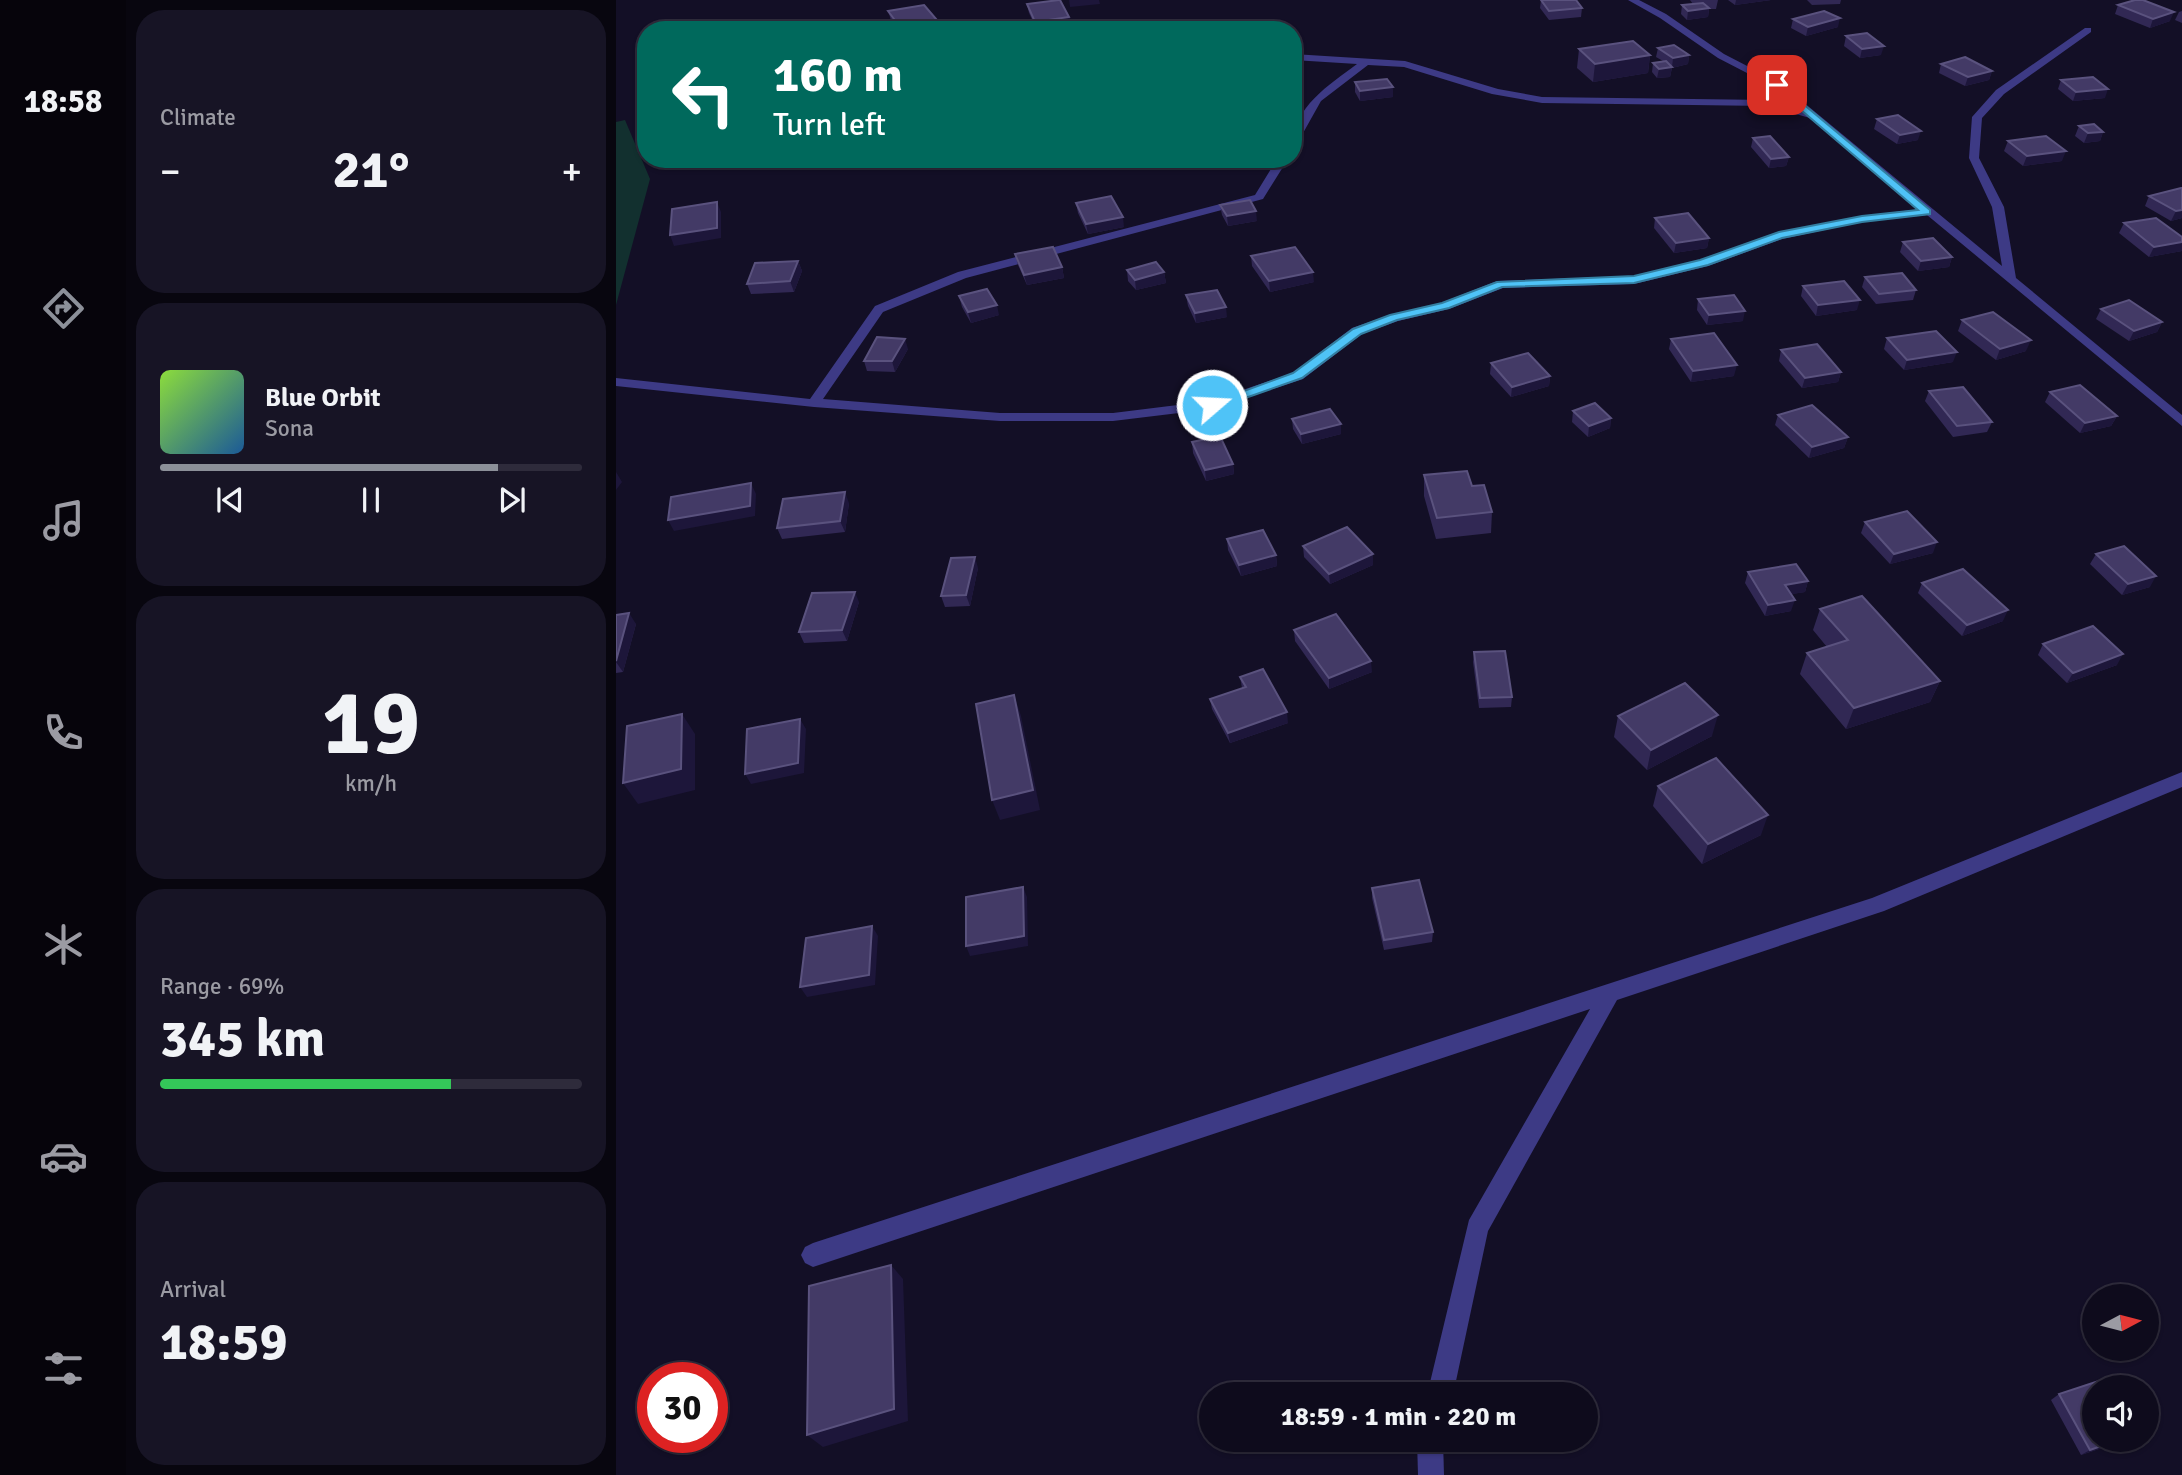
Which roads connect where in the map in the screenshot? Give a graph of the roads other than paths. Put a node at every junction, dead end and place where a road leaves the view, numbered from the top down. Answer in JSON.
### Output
{"nodes":[{"id":1,"x":1632,"y":0,"type":"edge"},
{"id":2,"x":2088,"y":30,"type":"dead end"},
{"id":3,"x":1302,"y":57,"type":"edge"},
{"id":4,"x":1368,"y":60,"type":"junction"},
{"id":5,"x":1818,"y":118,"type":"junction"},
{"id":6,"x":1302,"y":126,"type":"edge"},
{"id":7,"x":1277,"y":168,"type":"edge"},
{"id":8,"x":1927,"y":212,"type":"junction"},
{"id":9,"x":2010,"y":278,"type":"junction"},
{"id":10,"x":616,"y":382,"type":"edge"},
{"id":11,"x":814,"y":403,"type":"junction"},
{"id":12,"x":2182,"y":422,"type":"edge"},
{"id":13,"x":2182,"y":779,"type":"edge"},
{"id":14,"x":1608,"y":996,"type":"junction"},
{"id":15,"x":813,"y":1255,"type":"dead end"},
{"id":16,"x":1443,"y":1382,"type":"edge"},
{"id":17,"x":1430,"y":1452,"type":"edge"},
{"id":18,"x":1431,"y":1475,"type":"edge"}],
"edges":[{"from":1,"to":5,"type":"street"},
{"from":2,"to":9,"type":"street"},
{"from":3,"to":4,"type":"street"},
{"from":4,"to":5,"type":"street"},
{"from":4,"to":6,"type":"street"},
{"from":5,"to":8,"type":"street"},
{"from":7,"to":11,"type":"street"},
{"from":8,"to":9,"type":"street"},
{"from":8,"to":11,"type":"street"},
{"from":9,"to":12,"type":"street"},
{"from":10,"to":11,"type":"street"},
{"from":13,"to":14,"type":"street"},
{"from":14,"to":15,"type":"street"},
{"from":14,"to":16,"type":"street"},
{"from":17,"to":18,"type":"street"}]}
